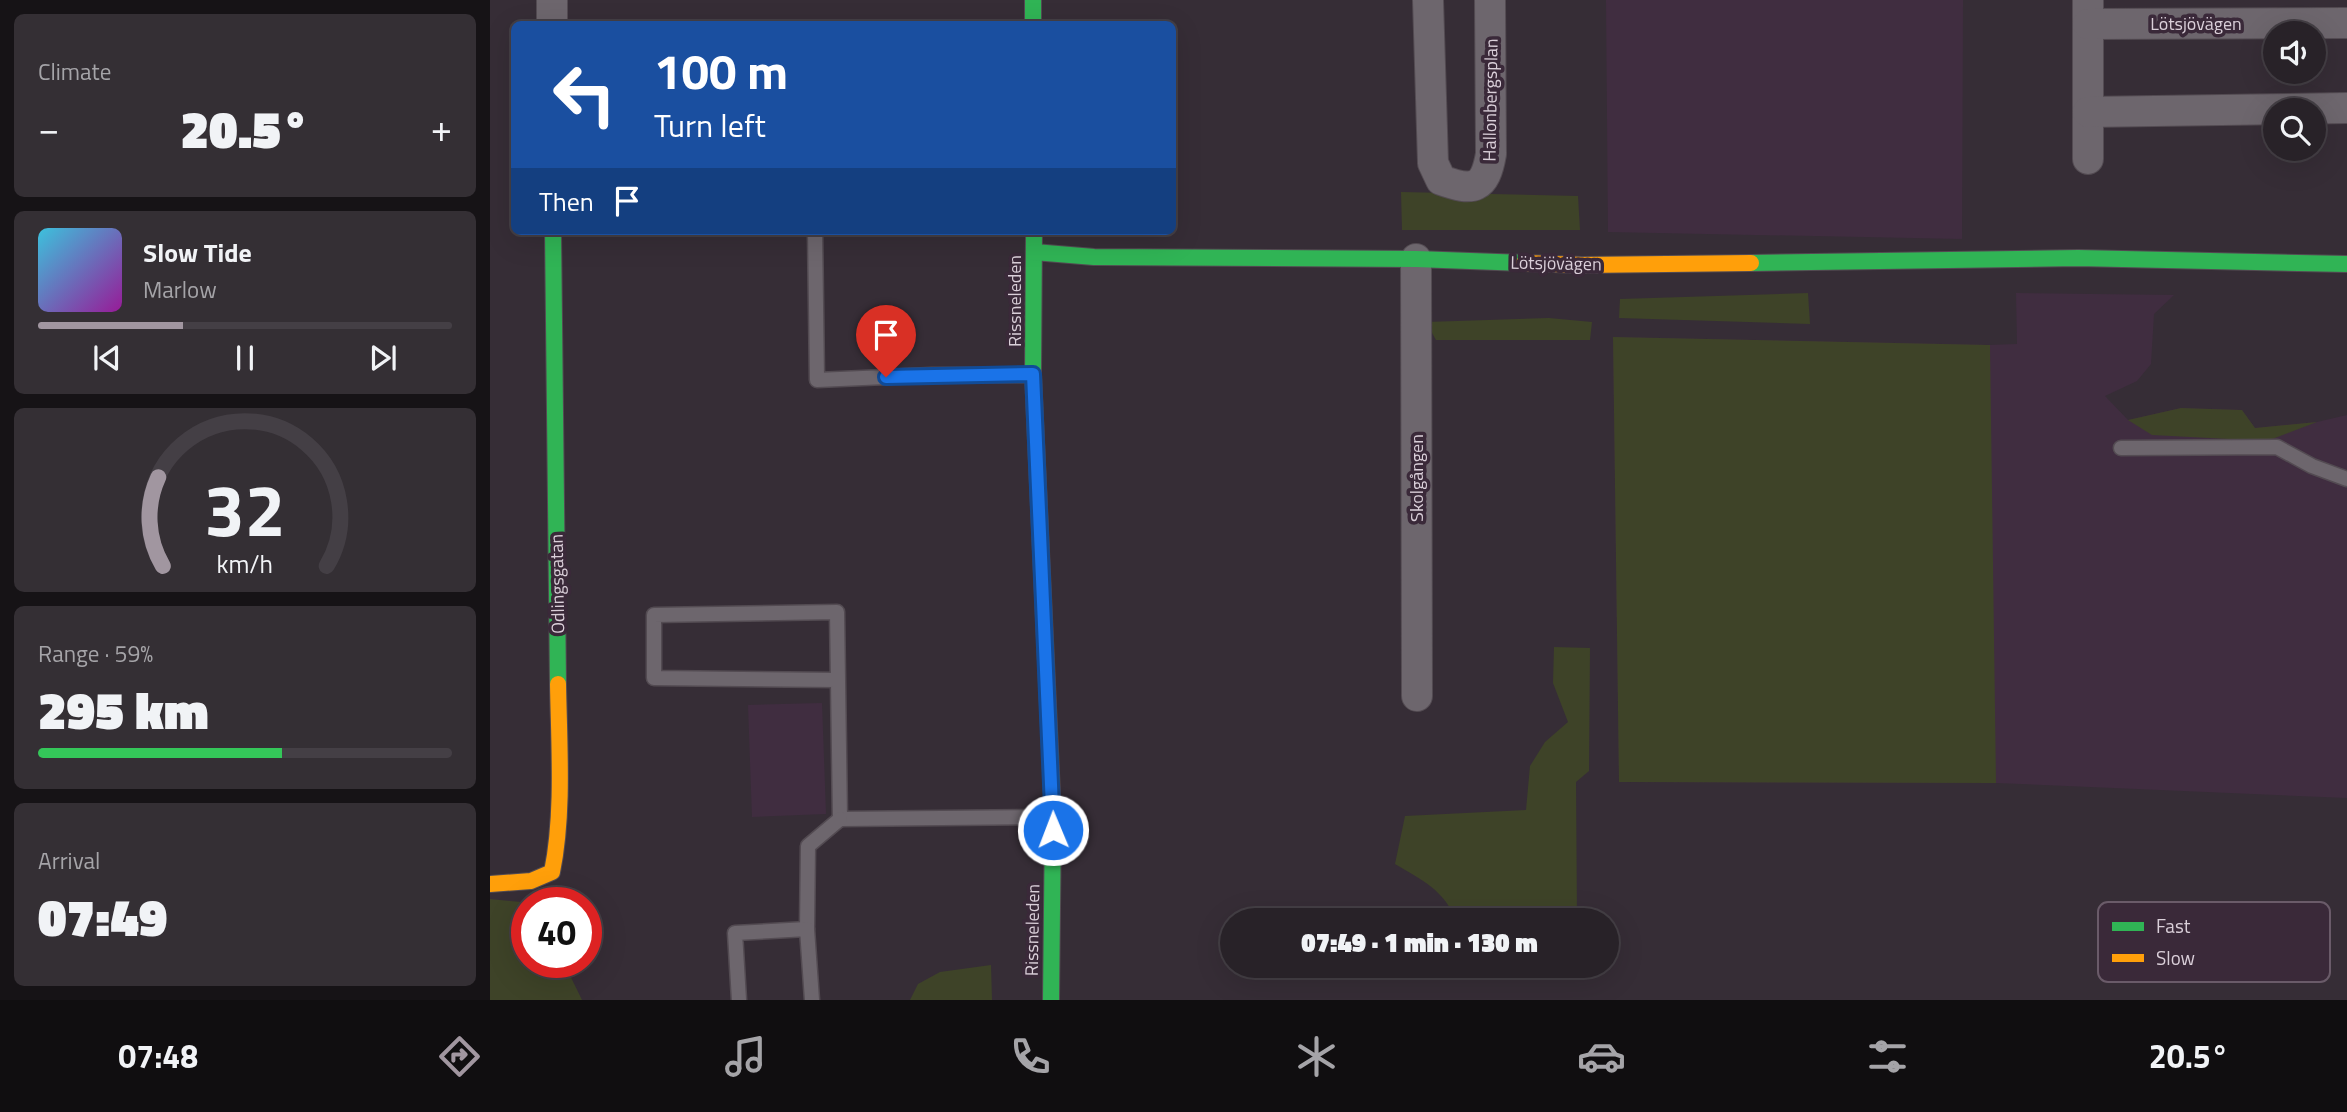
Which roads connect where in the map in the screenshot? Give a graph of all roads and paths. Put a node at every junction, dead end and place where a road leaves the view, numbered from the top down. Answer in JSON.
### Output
{"nodes":[{"id":1,"x":552,"y":0,"type":"edge"},
{"id":2,"x":1033,"y":0,"type":"edge"},
{"id":3,"x":1428,"y":0,"type":"edge"},
{"id":4,"x":1490,"y":0,"type":"edge"},
{"id":5,"x":2088,"y":12,"type":"edge"},
{"id":6,"x":552,"y":21,"type":"edge"},
{"id":7,"x":1033,"y":21,"type":"edge"},
{"id":8,"x":2347,"y":23,"type":"edge"},
{"id":9,"x":2347,"y":108,"type":"edge"},
{"id":10,"x":2088,"y":112,"type":"junction"},
{"id":11,"x":2088,"y":159,"type":"dead end"},
{"id":12,"x":553,"y":235,"type":"edge"},
{"id":13,"x":815,"y":235,"type":"edge"},
{"id":14,"x":1034,"y":235,"type":"edge"},
{"id":15,"x":1034,"y":251,"type":"junction"},
{"id":16,"x":1416,"y":260,"type":"junction"},
{"id":17,"x":2347,"y":264,"type":"edge"},
{"id":18,"x":1033,"y":374,"type":"junction"},
{"id":19,"x":2121,"y":447,"type":"dead end"},
{"id":20,"x":2347,"y":479,"type":"edge"},
{"id":21,"x":837,"y":680,"type":"junction"},
{"id":22,"x":1417,"y":696,"type":"dead end"},
{"id":23,"x":1053,"y":817,"type":"junction"},
{"id":24,"x":840,"y":819,"type":"junction"},
{"id":25,"x":490,"y":884,"type":"edge"},
{"id":26,"x":807,"y":929,"type":"junction"},
{"id":27,"x":739,"y":1000,"type":"edge"},
{"id":28,"x":812,"y":1000,"type":"edge"},
{"id":29,"x":1051,"y":1000,"type":"edge"}],
"edges":[{"from":1,"to":6,"type":"street"},
{"from":2,"to":7,"type":"street"},
{"from":3,"to":4,"type":"street","name":"Hallonbergsplan"},
{"from":5,"to":8,"type":"street","name":"Lötsjövägen"},
{"from":5,"to":10,"type":"street","name":"Lötsjövägen"},
{"from":9,"to":10,"type":"street"},
{"from":10,"to":11,"type":"street","name":"Lötsjövägen"},
{"from":12,"to":25,"type":"street","name":"Odlingsgatan"},
{"from":13,"to":18,"type":"lane"},
{"from":14,"to":15,"type":"street","name":"Rissneleden"},
{"from":15,"to":16,"type":"street","name":"Lötsjövägen"},
{"from":15,"to":18,"type":"street","name":"Rissneleden"},
{"from":16,"to":17,"type":"street","name":"Lötsjövägen"},
{"from":16,"to":22,"type":"street","name":"Skolgången"},
{"from":18,"to":23,"type":"street","name":"Rissneleden"},
{"from":19,"to":20,"type":"lane"},
{"from":21,"to":21,"type":"lane"},
{"from":21,"to":24,"type":"lane"},
{"from":23,"to":24,"type":"lane"},
{"from":23,"to":29,"type":"street","name":"Rissneleden"},
{"from":24,"to":26,"type":"lane"},
{"from":26,"to":27,"type":"lane"},
{"from":26,"to":28,"type":"lane"}]}
